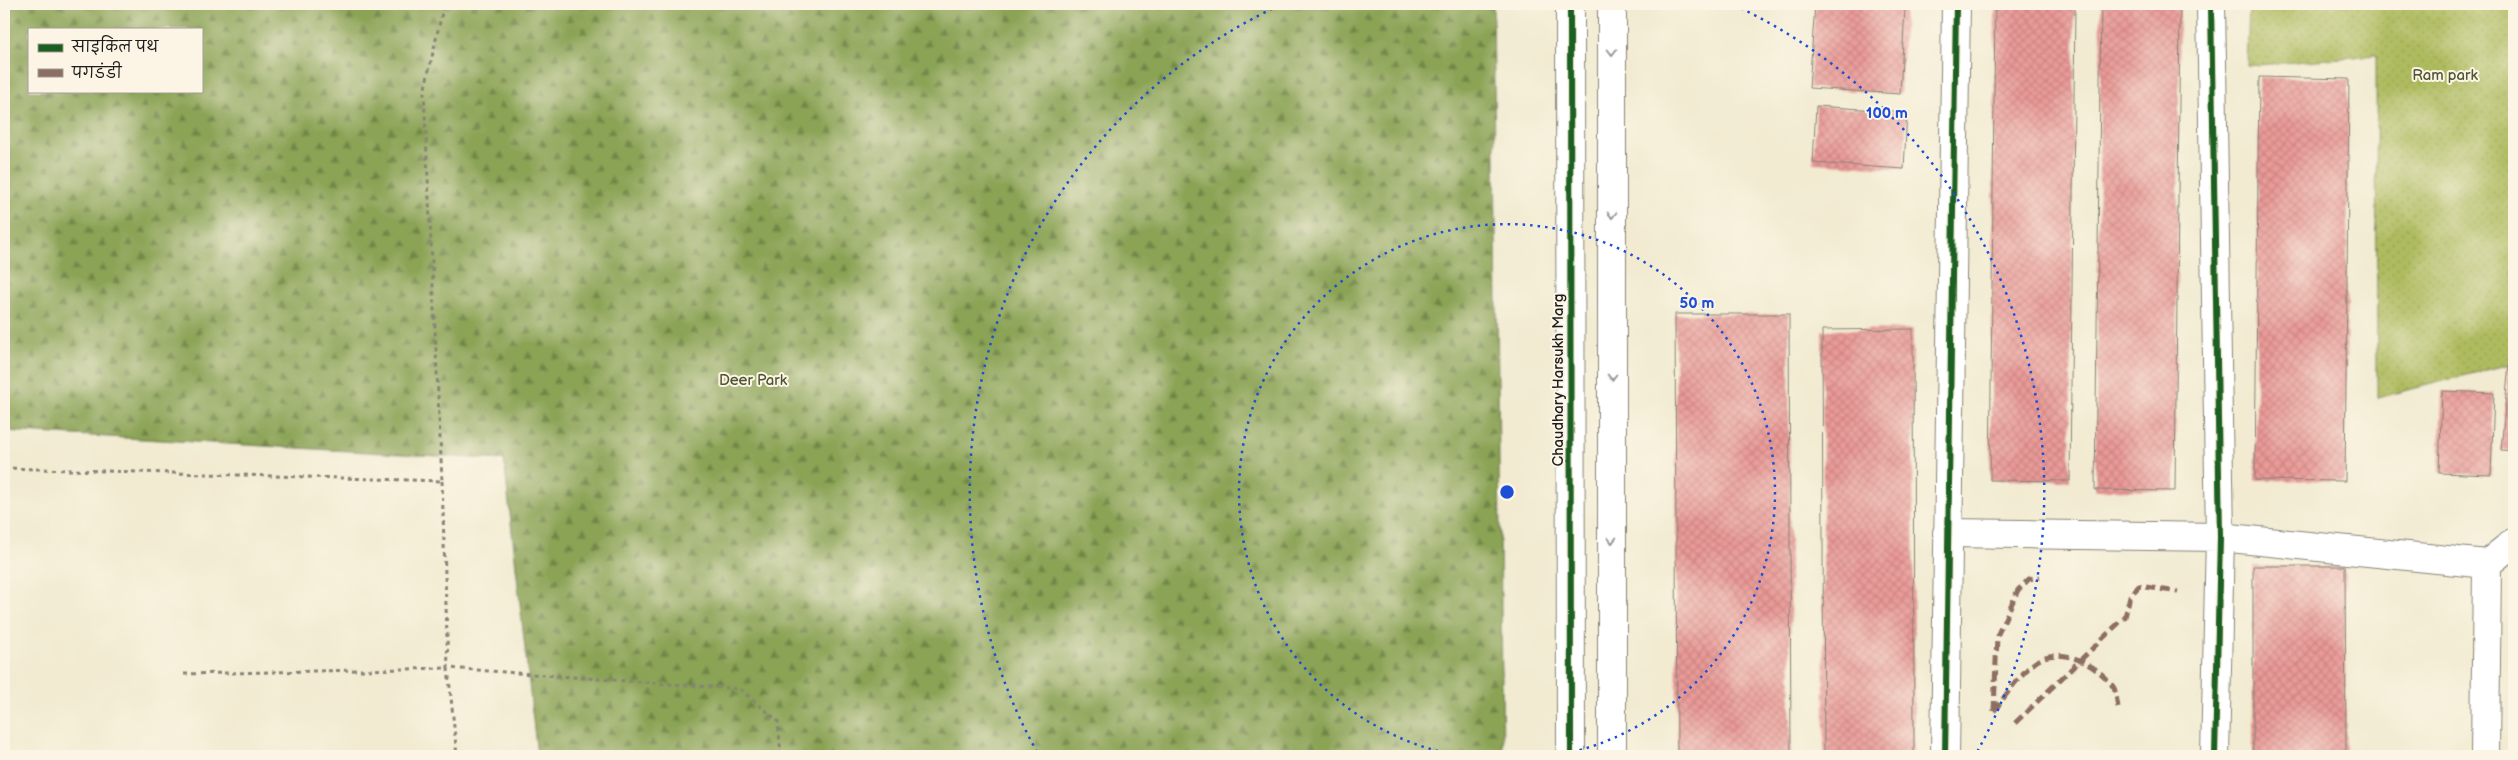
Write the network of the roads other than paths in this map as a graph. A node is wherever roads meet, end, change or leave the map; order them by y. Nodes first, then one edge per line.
1 (1570, 4) edge
2 (1612, 4) edge
3 (1956, 4) edge
4 (2211, 4) edge
5 (1947, 533) junction
6 (2220, 537) junction
7 (2514, 542) edge
8 (2487, 564) junction
9 (1572, 756) edge
10 (1612, 756) edge
11 (1945, 756) edge
12 (2215, 756) edge
13 (2485, 756) edge

1 - 9 street, Chaudhary Harsukh Marg
2 -> 10 street
3 - 5 street
4 - 6 street
5 - 6 street
5 - 11 street
6 - 8 street
6 - 12 street
7 - 8 street
8 - 13 street

